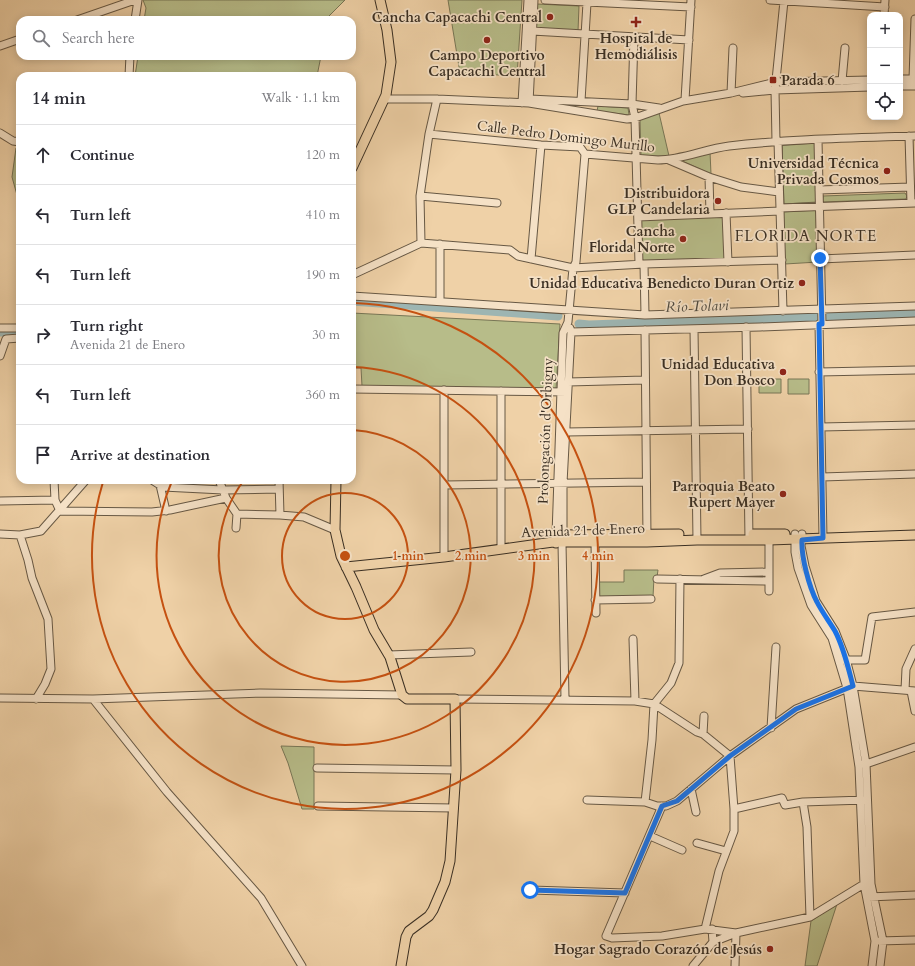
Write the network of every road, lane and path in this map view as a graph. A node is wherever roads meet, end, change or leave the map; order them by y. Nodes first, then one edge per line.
1 (136, 0) edge
2 (380, 0) edge
3 (528, 0) edge
4 (534, 0) edge
5 (545, 0) edge
6 (770, 0) edge
7 (784, 1) junction
8 (583, 2) edge
9 (612, 2) edge
10 (826, 2) edge
11 (691, 4) edge
12 (885, 4) edge
13 (89, 16) edge
14 (135, 16) edge
15 (915, 20) edge
16 (532, 31) junction
17 (584, 34) junction
18 (634, 36) junction
19 (16, 40) edge
20 (689, 40) junction
21 (0, 46) edge
22 (733, 48) dead end
23 (845, 48) dead end
24 (130, 60) edge
25 (130, 72) edge
26 (903, 79) edge
27 (867, 80) edge
28 (842, 81) junction
29 (914, 81) edge
30 (903, 85) edge
31 (775, 86) junction
32 (867, 87) edge
33 (731, 93) junction
34 (385, 99) junction
35 (437, 99) junction
36 (685, 100) junction
37 (525, 101) junction
38 (581, 101) junction
39 (592, 102) junction
40 (632, 104) junction
41 (662, 108) junction
42 (591, 114) junction
43 (635, 118) junction
44 (0, 133) edge
45 (429, 134) junction
46 (912, 136) edge
47 (818, 140) junction
48 (16, 141) edge
49 (777, 142) junction
50 (541, 145) junction
51 (912, 150) edge
52 (585, 154) junction
53 (637, 158) junction
54 (356, 160) edge
55 (669, 160) junction
56 (709, 177) junction
57 (910, 187) junction
58 (819, 190) junction
59 (779, 192) junction
60 (420, 196) junction
61 (497, 202) dead end
62 (913, 203) edge
63 (819, 207) junction
64 (780, 210) junction
65 (726, 213) junction
66 (710, 214) junction
67 (638, 217) junction
68 (421, 243) junction
69 (440, 244) junction
70 (915, 255) edge
71 (820, 258) junction
72 (531, 259) junction
73 (782, 260) junction
74 (728, 262) junction
75 (642, 264) junction
76 (573, 268) junction
77 (356, 273) edge
78 (356, 296) edge
79 (440, 301) junction
80 (915, 306) edge
81 (568, 310) junction
82 (822, 310) junction
83 (783, 311) junction
84 (645, 315) junction
85 (915, 321) edge
86 (568, 322) junction
87 (820, 324) junction
88 (746, 327) junction
89 (0, 328) edge
90 (16, 328) edge
91 (694, 329) junction
92 (645, 330) junction
93 (571, 332) junction
94 (16, 338) edge
95 (0, 356) edge
96 (915, 370) edge
97 (819, 372) junction
98 (645, 380) junction
99 (568, 382) junction
100 (356, 389) edge
101 (444, 390) junction
102 (501, 391) junction
103 (564, 392) junction
104 (915, 425) edge
105 (821, 427) junction
106 (748, 429) junction
107 (696, 430) junction
108 (646, 431) junction
109 (566, 432) junction
110 (915, 474) edge
111 (822, 477) junction
112 (646, 482) junction
113 (560, 483) junction
114 (54, 484) edge
115 (83, 484) edge
116 (221, 484) edge
117 (279, 484) edge
118 (336, 484) edge
119 (501, 484) junction
120 (160, 485) joint
121 (445, 485) junction
122 (279, 489) junction
123 (224, 490) junction
124 (226, 498) junction
125 (55, 500) junction
126 (0, 501) edge
127 (60, 511) junction
128 (166, 511) junction
129 (237, 514) junction
130 (280, 515) junction
131 (236, 528) dead end
132 (335, 530) junction
133 (0, 534) edge
134 (20, 535) junction
135 (915, 535) edge
136 (697, 537) junction
137 (749, 537) junction
138 (769, 537) junction
139 (798, 537) junction
140 (647, 538) junction
141 (823, 538) junction
142 (559, 539) junction
143 (595, 542) junction
144 (501, 548) junction
145 (444, 556) junction
146 (346, 567) junction
147 (769, 572) junction
148 (657, 579) dead end
149 (680, 579) junction
150 (704, 579) junction
151 (769, 581) junction
152 (769, 591) dead end
153 (651, 599) dead end
154 (596, 600) junction
155 (915, 612) edge
156 (596, 613) dead end
157 (633, 639) dead end
158 (776, 647) dead end
159 (915, 649) edge
160 (470, 652) dead end
161 (389, 655) junction
162 (843, 660) junction
163 (850, 687) junction
164 (910, 691) edge
165 (402, 695) junction
166 (0, 698) edge
167 (36, 699) junction
168 (93, 699) junction
169 (455, 699) junction
170 (565, 699) junction
171 (635, 701) junction
172 (654, 704) junction
173 (915, 711) edge
174 (704, 716) dead end
175 (771, 728) junction
176 (703, 734) junction
177 (915, 747) edge
178 (730, 756) junction
179 (862, 764) junction
180 (316, 768) dead end
181 (456, 770) junction
182 (691, 789) junction
183 (587, 800) dead end
184 (864, 800) junction
185 (645, 802) junction
186 (803, 802) junction
187 (318, 806) dead end
188 (662, 806) junction
189 (454, 808) junction
190 (734, 809) junction
191 (696, 812) dead end
192 (650, 836) junction
193 (697, 843) dead end
194 (682, 850) dead end
195 (726, 851) junction
196 (867, 884) junction
197 (530, 890) dead end
198 (625, 893) junction
199 (915, 895) edge
200 (869, 897) junction
201 (810, 917) junction
202 (708, 929) junction
203 (736, 932) junction
204 (915, 940) edge
205 (879, 941) junction
206 (713, 942) junction
207 (302, 966) edge
208 (401, 966) edge
209 (693, 966) edge
210 (735, 966) edge
211 (872, 966) edge
212 (880, 966) edge

1 - 13 street
1 - 14 street
2 - 34 main road
3 - 37 street
4 - 16 street
5 - 8 street
6 - 7 street
7 - 10 street
7 - 31 street
8 - 9 street
8 - 17 street
9 - 11 street
10 - 12 street
11 - 20 street
15 - 29 street
16 - 17 street
16 - 37 street
17 - 18 street
17 - 38 street
18 - 20 street
18 - 40 street
19 - 21 street
20 - 36 street
22 - 33 street
23 - 28 street
24 - 25 street
26 - 29 street
27 - 28 street
28 - 31 street
29 - 30 street
31 - 32 street
31 - 33 street
31 - 49 street
33 - 36 street
34 - 35 street
34 - 54 main road
35 - 37 street
35 - 45 street
36 - 41 street
37 - 38 street
37 - 42 street
38 - 39 street
39 - 40 street
39 - 42 street
40 - 41 street
40 - 43 street
41 - 43 street
42 - 43 street
43 - 53 street
44 - 48 street
45 - 50 street, Calle Pedro Domingo Murillo
45 - 60 street
46 - 47 street, Calle Pedro Domingo Murillo
46 - 51 street
47 - 49 street, Calle Pedro Domingo Murillo
47 - 58 street
49 - 55 street, Calle Pedro Domingo Murillo
49 - 59 street
50 - 52 street, Calle Pedro Domingo Murillo
50 - 72 street
51 - 57 street
52 - 53 street, Calle Pedro Domingo Murillo
52 - 76 street, Prolongación d'Orbigny
53 - 55 street, Calle Pedro Domingo Murillo
53 - 67 street
55 - 56 street
56 - 59 street
56 - 66 street
57 - 58 street
57 - 62 street
58 - 63 street
59 - 64 street
60 - 61 street
60 - 68 street
62 - 63 street
63 - 64 street
63 - 71 street
64 - 65 street
64 - 73 street
65 - 66 street
65 - 74 street
66 - 67 street
67 - 75 street
68 - 69 street
68 - 77 street
69 - 72 street
69 - 79 street
70 - 71 street
71 - 82 street
72 - 76 street
73 - 74 street
73 - 83 street
74 - 75 street
75 - 76 street
75 - 84 street
76 - 81 street, Prolongación d'Orbigny
78 - 79 street
79 - 81 street
80 - 82 street
81 - 84 street
81 - 86 street, Prolongación d'Orbigny
82 - 83 street
82 - 87 street
83 - 84 street
85 - 87 street
86 - 93 street, Prolongación d'Orbigny
86 - 103 street, Prolongación d'Orbigny
87 - 88 street
87 - 97 street
88 - 91 street
88 - 106 street
89 - 90 street
91 - 92 street
91 - 107 street
92 - 93 street
92 - 98 street
93 - 99 street, Prolongación d'Orbigny
94 - 95 street
96 - 97 street
97 - 105 street
98 - 99 street
98 - 108 street
99 - 103 street, Prolongación d'Orbigny
100 - 101 street
101 - 102 street
101 - 121 street
102 - 103 street
102 - 119 street
103 - 109 street, Prolongación d'Orbigny
103 - 113 street, Prolongación d'Orbigny
104 - 105 street
105 - 111 street
106 - 107 street
106 - 137 street
107 - 108 street
107 - 136 street
108 - 109 street
108 - 112 street
109 - 113 street, Prolongación d'Orbigny
110 - 111 street
111 - 141 street
112 - 113 street
112 - 140 street
113 - 119 street
113 - 142 street, Prolongación d'Orbigny
114 - 125 street
115 - 127 street
116 - 123 street
117 - 122 street
118 - 132 main road
119 - 121 street
119 - 144 street
120 - 123 street
120 - 128 street
121 - 145 street
122 - 123 street
122 - 130 street
123 - 124 street
124 - 128 street
124 - 129 street
125 - 126 street
125 - 127 street
127 - 128 street
127 - 134 street
129 - 130 street
129 - 131 street
130 - 132 street
132 - 146 main road
133 - 134 street
134 - 167 street
135 - 141 main road, Avenida 21 de Enero
136 - 137 main road, Avenida 21 de Enero
136 - 140 main road, Avenida 21 de Enero
137 - 138 main road, Avenida 21 de Enero
138 - 139 main road, Avenida 21 de Enero
138 - 147 street
139 - 141 main road, Avenida 21 de Enero
139 - 162 street
140 - 142 main road, Avenida 21 de Enero
140 - 143 main road, Avenida 21 de Enero
142 - 143 main road, Avenida 21 de Enero
142 - 144 main road, Avenida 21 de Enero
142 - 170 street, Prolongación d'Orbigny
143 - 154 street
144 - 145 main road, Avenida 21 de Enero
145 - 146 main road, Avenida 21 de Enero
146 - 161 main road
147 - 150 street
147 - 151 street
148 - 149 street
149 - 150 street
149 - 172 street
150 - 151 street
151 - 152 street
153 - 154 street
154 - 156 street
155 - 162 street
157 - 171 street
158 - 175 street
159 - 164 street
160 - 161 street
161 - 165 main road
162 - 163 street
163 - 164 street
163 - 175 street
163 - 179 street
164 - 173 street
165 - 168 street
165 - 169 main road
166 - 167 street
167 - 168 street
168 - 207 street
169 - 170 street
169 - 181 main road
170 - 171 street
171 - 172 street
172 - 176 street
172 - 185 street
174 - 176 street
175 - 178 street
176 - 178 street
177 - 179 street
178 - 182 street
178 - 190 street
179 - 184 street
180 - 181 street
181 - 189 main road
182 - 188 street
182 - 191 street
183 - 185 street
184 - 186 street
184 - 196 street
185 - 188 street
186 - 190 street
186 - 201 street
187 - 189 street
188 - 192 street
189 - 208 main road
190 - 195 street
192 - 194 street
192 - 198 street
193 - 195 street
195 - 202 street
196 - 200 street
196 - 201 street
197 - 198 street
198 - 202 street
199 - 200 street
200 - 205 street
201 - 203 street
202 - 203 street
202 - 206 street
203 - 206 street
203 - 210 street
204 - 205 street
205 - 211 street
205 - 212 street
206 - 209 street

